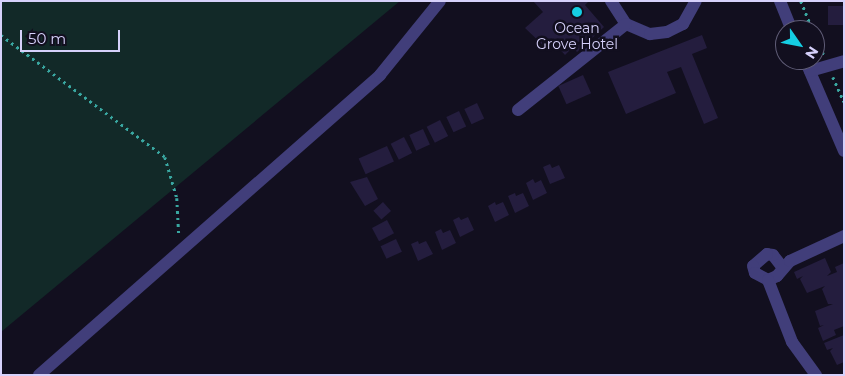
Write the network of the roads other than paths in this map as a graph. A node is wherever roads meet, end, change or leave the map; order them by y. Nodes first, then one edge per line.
1 (440, 1) edge
2 (611, 1) edge
3 (696, 1) edge
4 (780, 1) edge
5 (788, 20) edge
6 (626, 24) junction
7 (844, 61) edge
8 (825, 64) edge
9 (810, 70) edge
10 (518, 110) dead end
11 (844, 152) edge
12 (844, 236) edge
13 (783, 268) junction
14 (768, 280) junction
15 (804, 358) junction
16 (39, 375) edge
17 (805, 375) edge
18 (816, 375) edge

1 - 16 street
2 - 6 street
3 - 6 street
4 - 5 street
6 - 10 street
7 - 8 street
9 - 11 street
12 - 13 street
13 - 14 street
13 - 14 street
14 - 15 street
15 - 17 street
15 - 18 street

